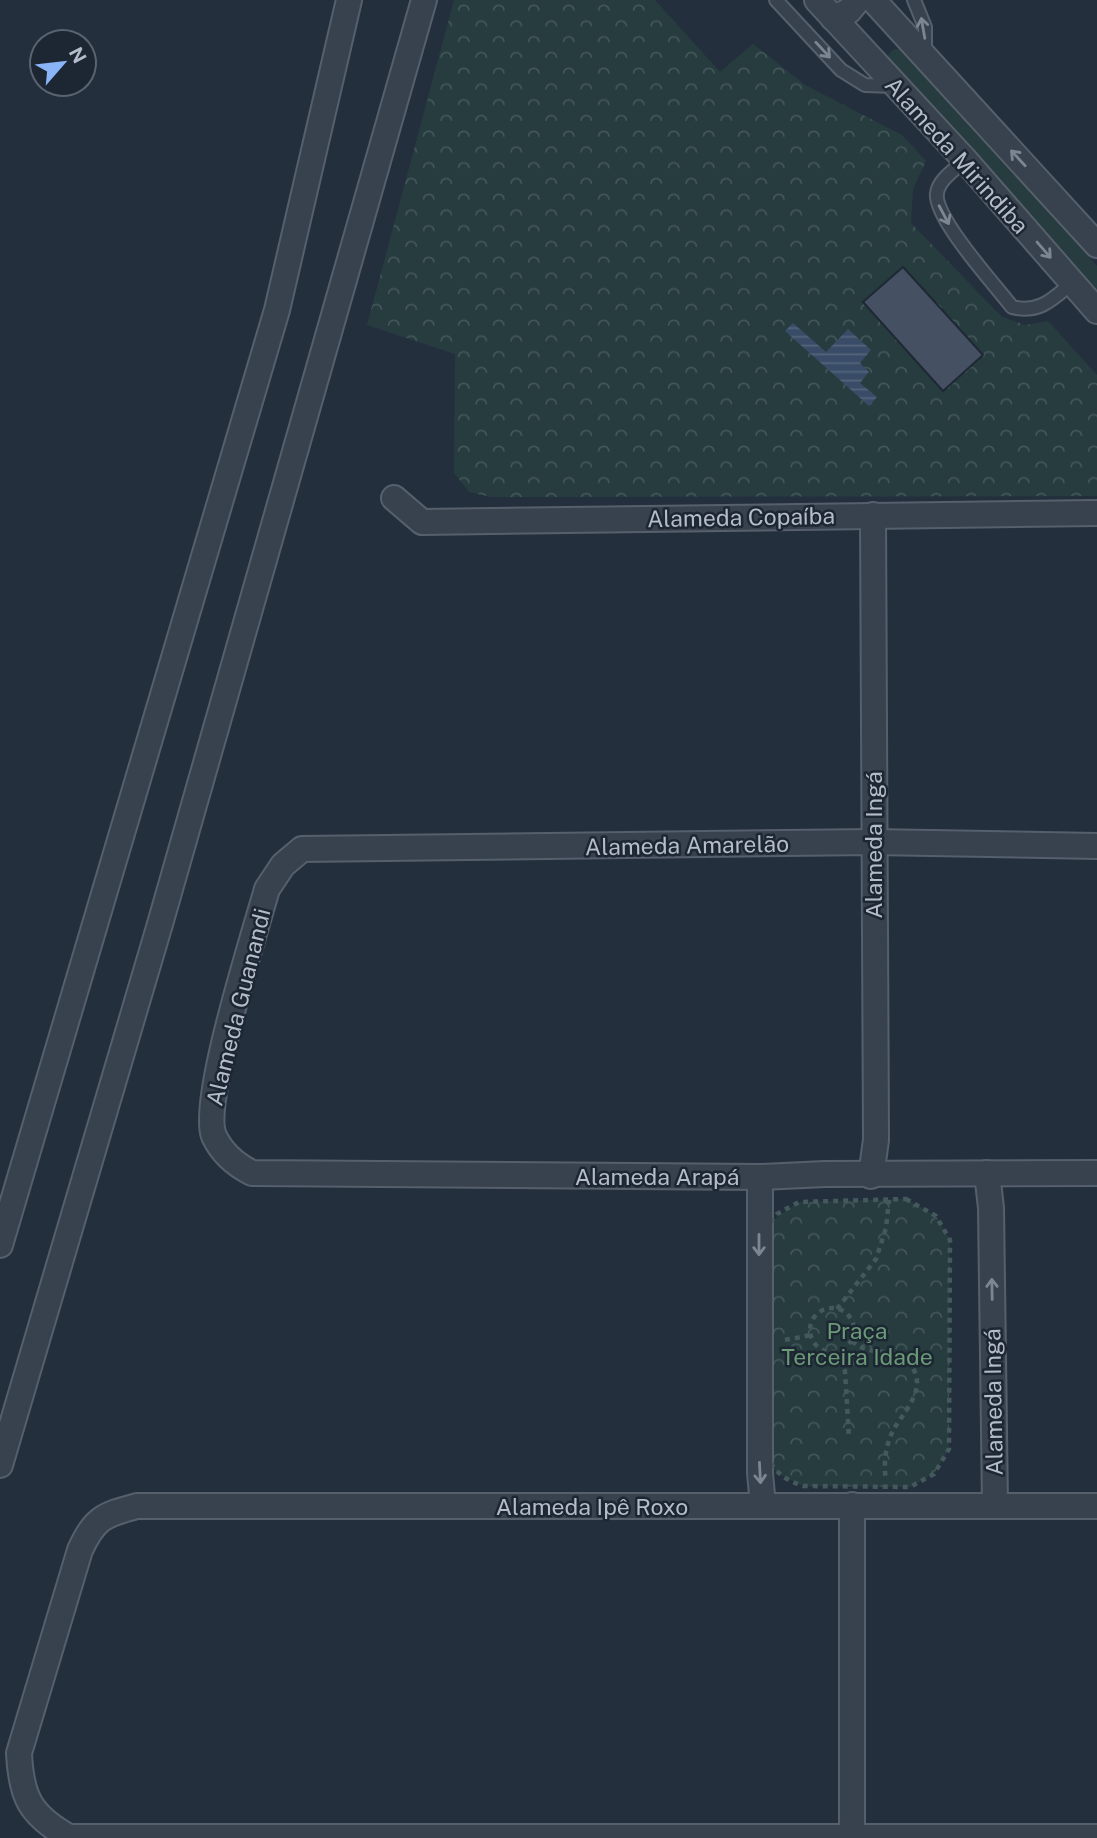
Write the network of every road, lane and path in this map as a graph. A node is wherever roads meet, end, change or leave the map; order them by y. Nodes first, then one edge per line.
1 (349, 0) edge
2 (424, 0) edge
3 (776, 0) edge
4 (858, 0) edge
5 (873, 0) edge
6 (914, 0) edge
7 (825, 9) edge
8 (900, 30) junction
9 (925, 58) junction
10 (872, 61) junction
11 (894, 86) junction
12 (965, 160) junction
13 (1097, 245) edge
14 (1072, 283) junction
15 (1097, 310) edge
16 (394, 498) dead end
17 (1097, 513) edge
18 (873, 515) junction
19 (872, 842) junction
20 (1097, 846) edge
21 (283, 865) joint
22 (224, 1152) joint
23 (987, 1173) junction
24 (1097, 1173) edge
25 (872, 1176) junction
26 (760, 1177) junction
27 (889, 1200) junction
28 (0, 1245) edge
29 (837, 1309) junction
30 (852, 1341) junction
31 (834, 1352) junction
32 (849, 1438) dead end
33 (0, 1465) edge
34 (888, 1487) junction
35 (852, 1505) junction
36 (995, 1505) junction
37 (763, 1506) junction
38 (1097, 1506) edge
39 (852, 1836) edge
40 (1097, 1837) edge

1 - 28 street
2 - 33 street
3 -> 11 lane
4 - 7 street
5 - 8 street, Alameda Mirindiba
9 -> 6 lane
7 - 10 street, Alameda Mirindiba
8 - 9 street, Alameda Mirindiba
8 - 10 street
13 -> 9 street, Alameda Mirindiba
10 - 11 street, Alameda Mirindiba
11 - 12 street, Alameda Mirindiba
12 -> 14 street, Alameda Mirindiba
12 -> 14 lane
14 - 15 street, Alameda Mirindiba
16 - 18 street, Alameda Copaíba
17 - 18 street, Alameda Copaíba
18 - 19 street, Alameda Ingá
19 - 20 street, Alameda Amarelão
19 - 21 street, Alameda Amarelão
19 - 25 street, Alameda Ingá
21 - 22 street, Alameda Guanandi
22 - 26 street, Alameda Arapá
23 - 24 street, Alameda Arapá
23 - 25 street, Alameda Arapá
36 -> 23 street, Alameda Ingá
25 - 26 street, Alameda Arapá
26 -> 37 street
27 - 29 path
27 - 34 path
27 - 34 path
29 - 30 path
29 - 31 path
30 - 31 path
30 - 34 path
31 - 32 path
35 - 36 street, Alameda Ipê Roxo
35 - 37 street, Alameda Ipê Roxo
35 - 39 street
36 - 38 street, Alameda Ipê Roxo
37 - 39 street, Alameda Ipê Roxo
39 - 40 street

